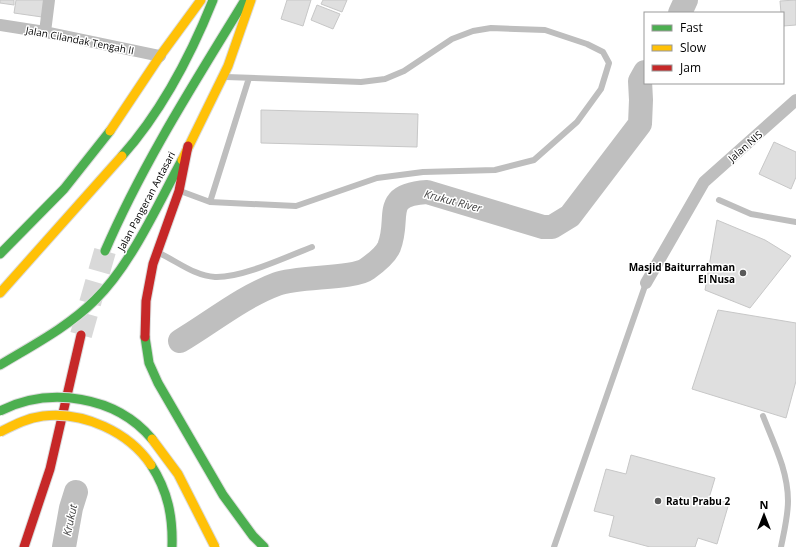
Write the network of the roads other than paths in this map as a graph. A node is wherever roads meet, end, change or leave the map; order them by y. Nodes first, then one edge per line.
1 (49, 0) edge
2 (201, 0) edge
3 (213, 0) edge
4 (245, 0) edge
5 (250, 0) edge
6 (0, 25) edge
7 (45, 32) junction
8 (160, 56) junction
9 (223, 77) junction
10 (248, 78) junction
11 (796, 100) edge
12 (188, 146) junction
13 (179, 191) junction
14 (719, 200) dead end
15 (210, 202) junction
16 (796, 222) edge
17 (312, 247) dead end
18 (105, 251) tunnel mouth
19 (158, 252) junction
20 (0, 254) edge
21 (646, 283) joint
22 (0, 292) edge
23 (82, 335) tunnel mouth
24 (0, 366) edge
25 (0, 411) edge
26 (763, 416) dead end
27 (0, 432) edge
28 (24, 547) edge
29 (172, 547) edge
30 (215, 547) edge
31 (264, 547) edge
32 (554, 547) edge
33 (781, 547) edge

1 - 7 street
2 - 8 main road
3 - 22 main road
4 - 18 main road
5 - 9 main road, Jalan Pangeran Antasari
6 - 7 street, Jalan Cilandak Tengah II
7 - 8 street, Jalan Cilandak Tengah II
8 - 20 main road
9 - 10 lane
9 - 12 main road, Jalan Pangeran Antasari
10 - 15 lane
10 - 15 lane
11 - 21 street, Jalan NIS
12 - 13 main road
12 - 24 main road, Jalan Pangeran Antasari
13 - 15 lane
13 - 19 main road
14 - 16 lane
17 - 19 lane
19 - 31 main road
21 - 32 lane
23 - 28 main road
25 - 30 main road, bridge
26 - 33 lane
27 - 29 main road, bridge

